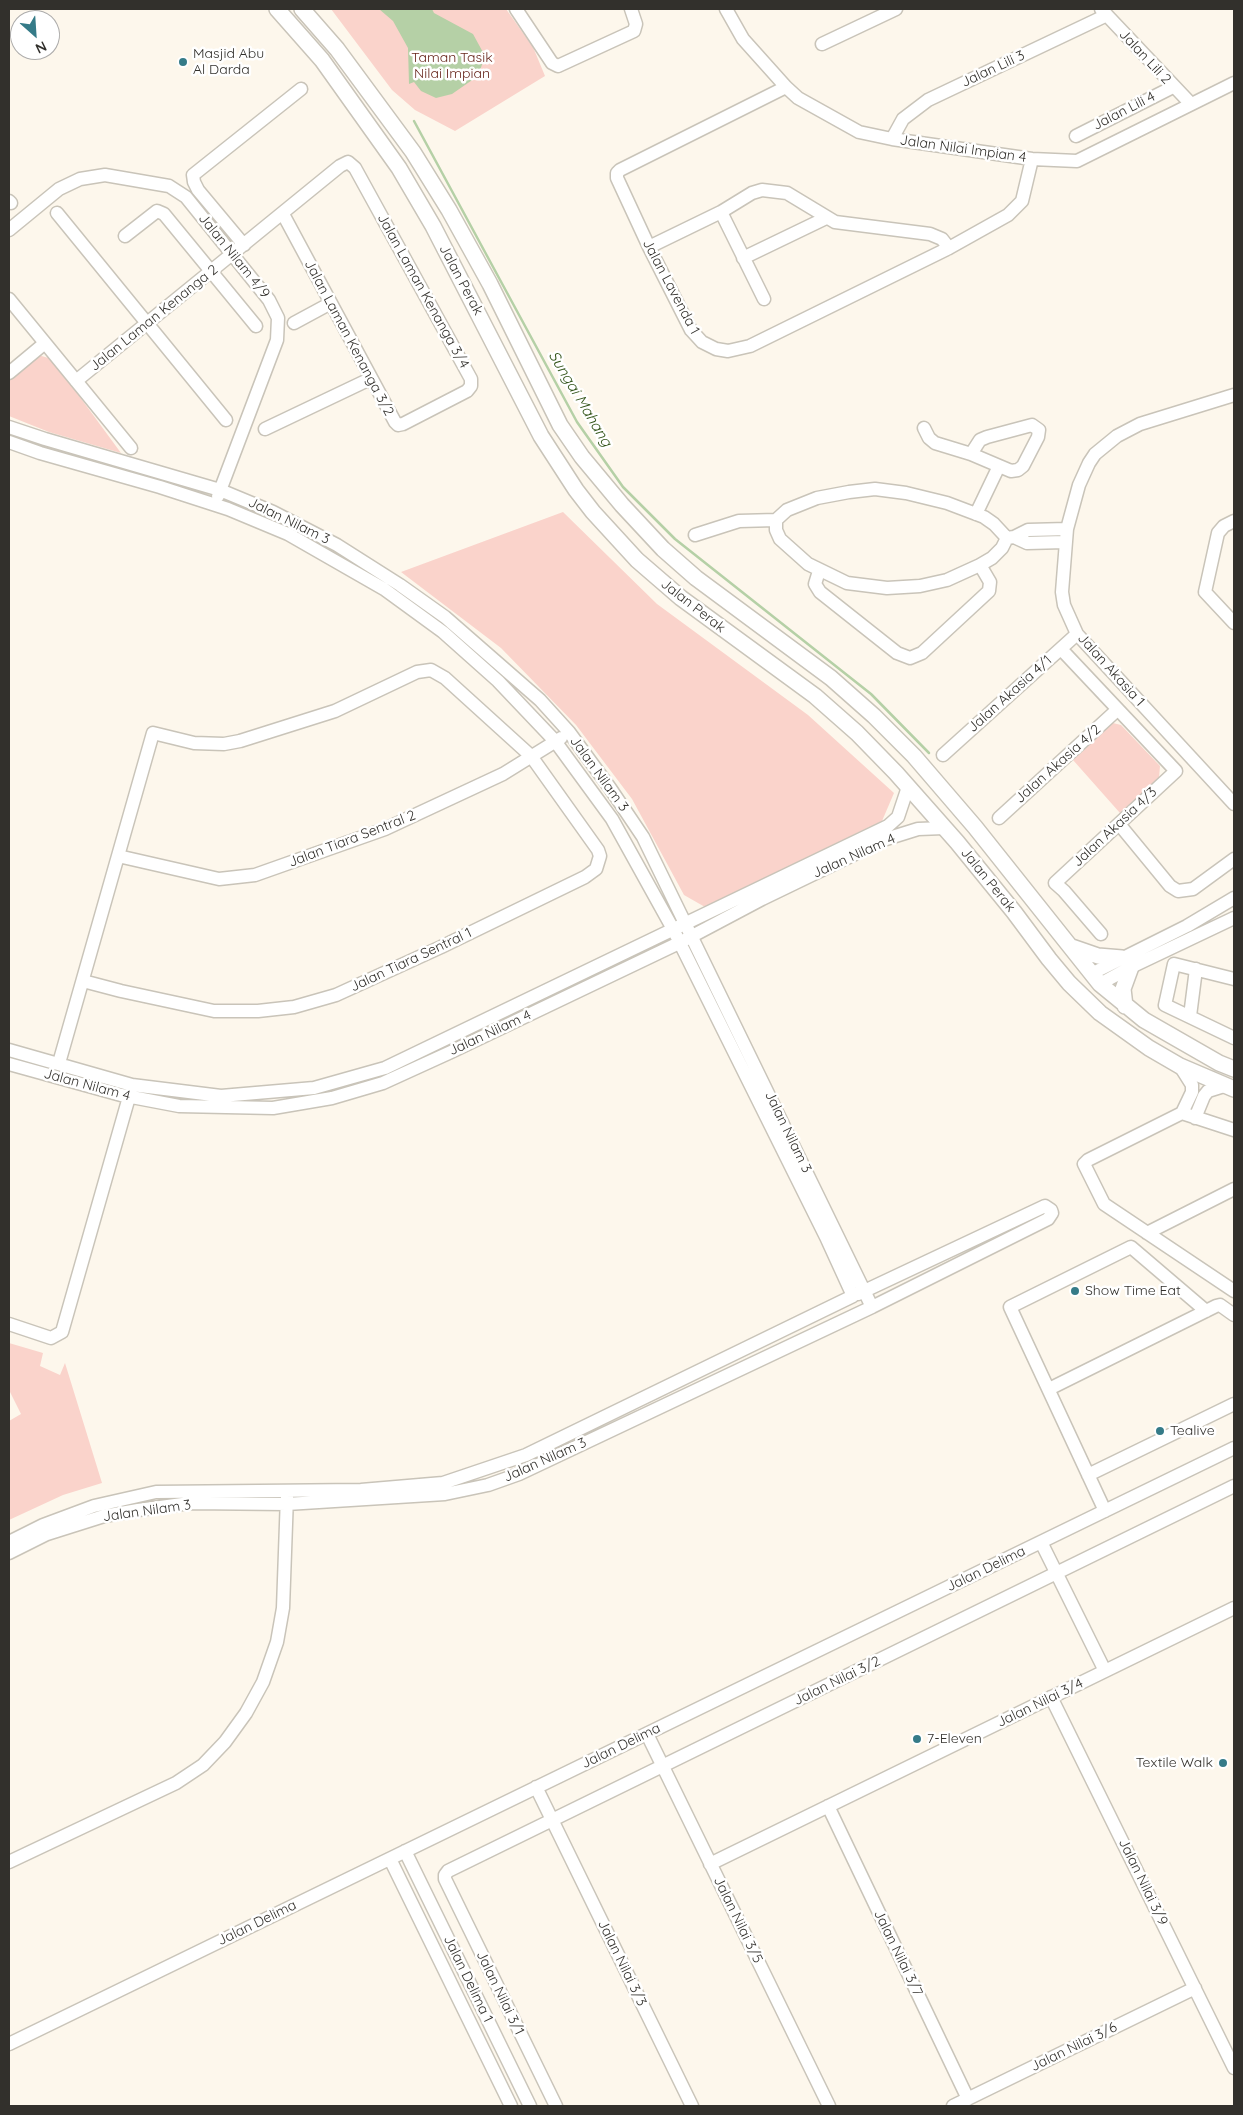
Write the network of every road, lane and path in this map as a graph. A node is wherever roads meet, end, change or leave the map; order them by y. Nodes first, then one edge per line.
1 (277, 9) edge
2 (302, 9) edge
3 (516, 9) edge
4 (631, 9) edge
5 (726, 9) edge
6 (896, 9) edge
7 (1104, 12) edge
8 (822, 44) dead end
9 (1234, 83) edge
10 (786, 87) junction
11 (1173, 87) junction
12 (301, 89) dead end
13 (1190, 104) junction
14 (1076, 136) dead end
15 (892, 139) junction
16 (1032, 159) junction
17 (348, 162) joint
18 (721, 212) junction
19 (57, 213) dead end
20 (283, 214) junction
21 (826, 218) junction
22 (9, 230) edge
23 (125, 236) dead end
24 (244, 245) junction
25 (649, 246) junction
26 (949, 248) junction
27 (232, 255) junction
28 (743, 258) junction
29 (211, 272) junction
30 (9, 299) edge
31 (764, 299) dead end
32 (331, 303) junction
33 (294, 323) dead end
34 (147, 324) junction
35 (256, 326) dead end
36 (45, 343) junction
37 (9, 373) edge
38 (370, 379) junction
39 (76, 381) junction
40 (1234, 395) edge
41 (435, 407) joint
42 (226, 420) dead end
43 (9, 427) edge
44 (924, 428) dead end
45 (265, 429) dead end
46 (9, 442) edge
47 (131, 448) dead end
48 (971, 454) junction
49 (999, 466) junction
50 (220, 490) junction
51 (214, 504) junction
52 (1073, 508) junction
53 (976, 514) junction
54 (776, 520) junction
55 (1234, 521) edge
56 (1067, 529) junction
57 (1047, 530) junction
58 (695, 535) dead end
59 (1011, 537) junction
60 (1065, 542) junction
61 (1040, 543) junction
62 (1063, 563) junction
63 (980, 565) junction
64 (819, 571) junction
65 (1234, 623) edge
66 (1077, 634) junction
67 (1061, 649) junction
68 (1117, 710) junction
69 (569, 732) junction
70 (555, 742) junction
71 (944, 755) dead end
72 (531, 756) junction
73 (908, 786) junction
74 (1232, 799) edge
75 (1000, 818) dead end
76 (1119, 824) junction
77 (944, 828) junction
78 (118, 856) junction
79 (1234, 859) edge
80 (1234, 898) edge
81 (1014, 912) junction
82 (1234, 918) edge
83 (685, 923) junction
84 (674, 929) junction
85 (1101, 934) dead end
86 (692, 936) junction
87 (679, 943) junction
88 (1072, 947) junction
89 (1126, 963) junction
90 (1196, 969) junction
91 (1234, 978) edge
92 (1094, 980) junction
93 (83, 981) junction
94 (1125, 1006) junction
95 (1190, 1016) junction
96 (1125, 1032) junction
97 (1234, 1038) edge
98 (9, 1050) edge
99 (59, 1063) junction
100 (9, 1064) edge
101 (1180, 1066) junction
102 (1234, 1068) edge
103 (1229, 1088) edge
104 (129, 1097) junction
105 (1182, 1113) junction
106 (1195, 1118) junction
107 (1234, 1130) edge
108 (1234, 1189) edge
109 (1147, 1233) junction
110 (1234, 1291) edge
111 (859, 1294) junction
112 (866, 1309) junction
113 (1206, 1310) junction
114 (1234, 1315) edge
115 (9, 1324) edge
116 (1049, 1390) junction
117 (1234, 1404) edge
118 (1234, 1448) edge
119 (1088, 1475) junction
120 (1234, 1486) edge
121 (287, 1498) junction
122 (1105, 1511) junction
123 (9, 1542) edge
124 (1041, 1542) junction
125 (9, 1553) edge
126 (1057, 1573) junction
127 (1234, 1608) edge
128 (1105, 1671) junction
129 (1051, 1697) junction
130 (647, 1734) junction
131 (663, 1766) junction
132 (536, 1787) junction
133 (828, 1806) junction
134 (552, 1820) junction
135 (405, 1851) junction
136 (390, 1859) junction
137 (9, 1862) edge
138 (710, 1864) junction
139 (445, 1879) junction
140 (424, 1889) junction
141 (408, 1897) junction
142 (1195, 1988) junction
143 (9, 2044) edge
144 (1234, 2068) edge
145 (968, 2099) junction
146 (511, 2106) edge
147 (530, 2106) edge
148 (556, 2106) edge
149 (692, 2106) edge
150 (829, 2106) edge
151 (953, 2106) edge

1 - 73 main road, Jalan Perak
2 - 88 main road, Jalan Perak
3 - 4 street
5 - 10 street, Jalan Nilai Impian 4
6 - 8 street
7 - 11 street, Jalan Lili 2
7 - 15 street, Jalan Lili 3
9 - 13 street, Jalan Nilai Impian 4
10 - 15 street, Jalan Nilai Impian 4
10 - 25 street, Jalan Lavenda 1
11 - 13 street, Jalan Lili 2
11 - 14 street, Jalan Lili 4
12 - 24 street
13 - 16 street, Jalan Nilai Impian 4
15 - 16 street, Jalan Nilai Impian 4
16 - 26 street, Jalan Lavenda 1
17 - 20 street, Jalan Laman Kenanga 2
17 - 41 street, Jalan Laman Kenanga 3/4
18 - 21 street
18 - 25 street
18 - 28 street
19 - 34 street
20 - 24 street, Jalan Laman Kenanga 2
20 - 32 street, Jalan Laman Kenanga 3/2
21 - 26 street
21 - 28 street
22 - 27 street, Jalan Nilam 4/9
23 - 29 street
24 - 27 street, Jalan Laman Kenanga 2
25 - 26 street, Jalan Lavenda 1
27 - 29 street, Jalan Laman Kenanga 2
27 - 50 street, Jalan Nilam 4/9
28 - 31 street
29 - 34 street, Jalan Laman Kenanga 2
29 - 35 street
30 - 36 street
32 - 33 street
32 - 38 street, Jalan Laman Kenanga 3/2
34 - 39 street, Jalan Laman Kenanga 2
34 - 42 street
36 - 37 street
36 - 39 street
38 - 41 street, Jalan Laman Kenanga 3/2
38 - 45 street
39 - 47 street
40 - 52 street, Jalan Akasia 1
43 - 50 street, Jalan Nilam 3
44 - 48 street
46 - 51 street, Jalan Nilam 3
48 - 49 street
48 - 49 street
49 - 53 street
50 - 51 street, Jalan Nilam 4/9
50 - 69 street, Jalan Nilam 3
51 - 70 street, Jalan Nilam 3
52 - 56 street, Jalan Akasia 1
52 - 57 street
53 - 54 street
53 - 59 street
54 - 58 street
54 - 64 street
55 - 65 street
56 - 57 street
56 - 60 street, Jalan Akasia 1
57 - 59 street
59 - 61 street
59 - 63 street
60 - 61 street
60 - 62 street, Jalan Akasia 1
61 - 62 street
62 - 66 street, Jalan Akasia 1
63 - 64 street
63 - 64 street
66 - 67 street, Jalan Akasia 4/1
66 - 74 street, Jalan Akasia 1
67 - 68 street
67 - 71 street, Jalan Akasia 4/1
68 - 75 street, Jalan Akasia 4/2
68 - 76 street, Jalan Akasia 4/3
69 - 70 street, Jalan Tiara Sentral 2
69 - 83 street, Jalan Nilam 3
70 - 72 street, Jalan Tiara Sentral 2
70 - 84 street, Jalan Nilam 3
72 - 78 street, Jalan Tiara Sentral 2
72 - 78 street, Jalan Tiara Sentral 1
72 - 93 street, Jalan Tiara Sentral 1
73 - 77 main road, Jalan Perak
73 - 83 street, Jalan Nilam 4
76 - 79 street
76 - 85 street, Jalan Akasia 4/3
77 - 81 main road, Jalan Perak
77 - 86 street, Jalan Nilam 4
78 - 93 street
80 - 89 street
81 - 92 main road
81 - 96 main road, Jalan Perak
82 - 89 street
83 - 84 street, Jalan Nilam 4
83 - 86 street, Jalan Nilam 3
84 - 87 street, Jalan Nilam 3
84 - 99 street, Jalan Nilam 4
86 - 87 street, Jalan Nilam 4
86 - 111 street, Jalan Nilam 3
87 - 104 street, Jalan Nilam 4
87 - 111 street, Jalan Nilam 3
88 - 89 main road
88 - 92 main road, Jalan Perak
89 - 92 street
89 - 94 main road
90 - 91 street
90 - 95 street
90 - 95 street
92 - 94 main road, Jalan Perak
92 - 96 main road
93 - 99 street
94 - 102 main road, Jalan Perak
95 - 97 street
96 - 101 main road, Jalan Perak
98 - 99 street, Jalan Nilam 4
100 - 104 street, Jalan Nilam 4
101 - 103 main road, Jalan Perak
101 - 105 street
103 - 106 street
104 - 115 street
105 - 106 street
105 - 109 street
106 - 107 street
108 - 109 street
109 - 110 street
111 - 112 street
111 - 112 street, Jalan Nilam 3
111 - 121 street, Jalan Nilam 3
112 - 121 street, Jalan Nilam 3
113 - 114 street
113 - 116 street
113 - 116 street
116 - 119 street
117 - 119 street
118 - 122 street, Jalan Delima
119 - 122 street
120 - 126 street, Jalan Nilai 3/2
121 - 123 street, Jalan Nilam 3
121 - 125 street, Jalan Nilam 3
121 - 137 street
122 - 124 street, Jalan Delima
124 - 126 street
124 - 130 street, Jalan Delima
126 - 128 street
126 - 131 street, Jalan Nilai 3/2
127 - 128 street, Jalan Nilai 3/4
128 - 129 street, Jalan Nilai 3/4
129 - 133 street, Jalan Nilai 3/4
129 - 142 street, Jalan Nilai 3/9
130 - 131 street, Jalan Nilai 3/5
130 - 132 street, Jalan Delima
131 - 134 street, Jalan Nilai 3/2
131 - 138 street, Jalan Nilai 3/5
132 - 134 street, Jalan Nilai 3/3
132 - 135 street, Jalan Delima
133 - 138 street, Jalan Nilai 3/4
133 - 145 street, Jalan Nilai 3/7
134 - 139 street, Jalan Nilai 3/2
134 - 149 street, Jalan Nilai 3/3
135 - 136 street, Jalan Delima
135 - 140 street, Jalan Delima 1
136 - 141 street, Jalan Delima 1
136 - 143 street, Jalan Delima
138 - 150 street, Jalan Nilai 3/5
139 - 140 street, Jalan Nilai 3/2
139 - 148 street, Jalan Nilai 3/1
140 - 141 street, Jalan Nilai 3/2
140 - 147 street, Jalan Delima 1
141 - 146 street, Jalan Delima 1
142 - 144 street, Jalan Nilai 3/9
142 - 145 street, Jalan Nilai 3/6
145 - 151 street, Jalan Nilai 3/6

